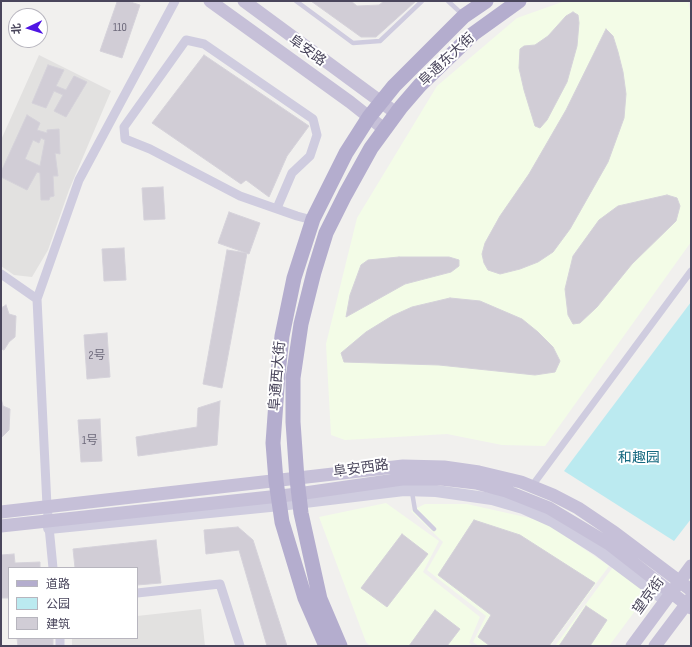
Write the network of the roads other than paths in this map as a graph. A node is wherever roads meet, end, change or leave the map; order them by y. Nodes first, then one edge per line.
1 (175, 1) edge
2 (210, 1) edge
3 (244, 1) edge
4 (296, 1) edge
5 (422, 1) edge
6 (448, 1) edge
7 (486, 1) edge
8 (519, 1) edge
9 (464, 16) junction
10 (350, 78) junction
11 (336, 92) junction
12 (381, 102) junction
13 (396, 113) junction
14 (369, 117) junction
15 (384, 129) junction
16 (277, 208) junction
17 (312, 220) junction
18 (691, 271) edge
19 (1, 274) edge
20 (37, 298) junction
21 (297, 479) junction
22 (532, 486) junction
23 (412, 490) junction
24 (278, 494) junction
25 (299, 498) junction
26 (47, 506) junction
27 (1, 512) edge
28 (49, 524) junction
29 (1, 526) edge
30 (434, 529) dead end
31 (691, 566) edge
32 (53, 567) edge
33 (680, 581) junction
34 (691, 590) edge
35 (138, 593) edge
36 (668, 596) junction
37 (690, 603) edge
38 (240, 646) edge
39 (326, 646) edge
40 (340, 646) edge
41 (632, 646) edge
42 (655, 646) edge

1 - 20 street
2 - 11 main road, 阜安路
3 - 10 main road, 阜安路
4 - 5 lane
6 - 9 lane
7 - 9 main road, 阜通东大街
8 - 13 main road, 阜通东大街
9 - 12 main road, 阜通东大街
10 - 11 main road
10 - 12 main road, 阜安路
11 - 14 main road, 阜安路
12 - 13 main road, 阜安路
12 - 14 main road, 阜通东大街
13 - 15 main road, 阜通东大街
14 - 15 main road, 阜安路
14 - 17 main road, 阜通西大街
15 - 21 main road, 阜通西大街
16 - 16 street
16 - 17 street
17 - 24 main road, 阜通西大街
18 - 22 street
19 - 20 street
20 - 26 street
21 - 22 main road, 阜安西路
21 - 24 main road, 阜安西路
21 - 25 main road, 阜通西大街
22 - 33 main road, 阜安西路
23 - 25 street
23 - 30 lane
23 - 36 street
24 - 25 main road, 阜安西路
24 - 26 main road, 阜安西路
24 - 28 main road, 阜安西路
24 - 39 main road, 阜通西大街
25 - 36 main road, 阜安西路
25 - 40 main road, 阜通西大街
26 - 27 main road, 阜安西路
26 - 28 street
28 - 29 main road, 阜安西路
28 - 32 street
31 - 33 main road, 望京街
33 - 34 main road, 阜安西路
33 - 36 main road, 望京街
35 - 38 street
36 - 37 main road, 阜安西路
36 - 41 main road, 望京街
37 - 42 main road

